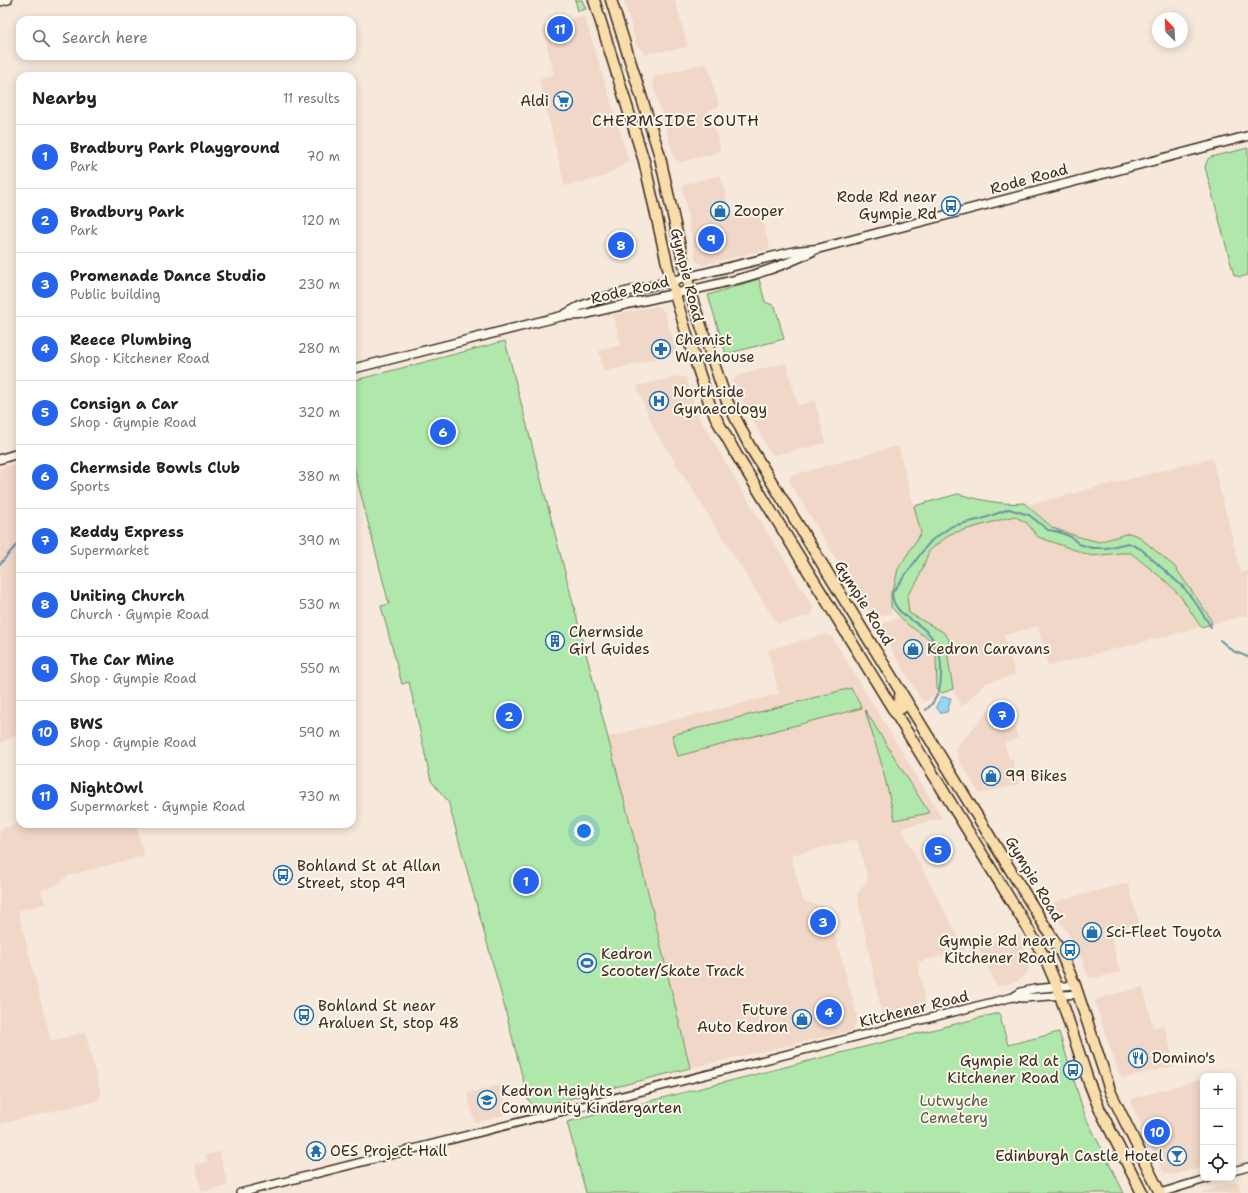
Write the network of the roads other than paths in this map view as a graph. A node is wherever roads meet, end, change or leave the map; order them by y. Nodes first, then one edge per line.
1 (8, 0) edge
2 (594, 0) edge
3 (611, 0) edge
4 (0, 2) edge
5 (1248, 136) edge
6 (817, 249) junction
7 (687, 278) junction
8 (671, 282) junction
9 (690, 290) junction
10 (674, 294) junction
11 (562, 316) junction
12 (356, 368) edge
13 (16, 454) edge
14 (2, 458) edge
15 (901, 691) junction
16 (895, 712) junction
17 (1076, 989) junction
18 (1059, 990) junction
19 (1248, 1167) edge
20 (1236, 1170) edge
21 (1200, 1181) edge
22 (240, 1193) edge
23 (1142, 1193) edge
24 (1160, 1193) edge

1 - 4 street
2 - 8 highway, Gympie Road
3 - 7 highway, Gympie Road
5 - 6 main road, Rode Road
6 - 7 main road, Rode Road
6 - 9 main road, Rode Road
7 - 8 main road, Rode Road
7 - 9 highway, Gympie Road
8 - 10 highway, Gympie Road
8 - 11 main road, Rode Road
9 - 10 main road, Rode Road
9 - 15 highway, Gympie Road
10 - 11 main road, Rode Road
10 - 16 highway, Gympie Road
11 - 12 main road, Rode Road
13 - 14 main road
15 - 16 highway
15 - 17 highway, Gympie Road
16 - 18 highway, Gympie Road
17 - 18 street, Kitchener Road
17 - 24 highway, Gympie Road
18 - 22 street, Kitchener Road
18 - 23 highway, Gympie Road
19 - 20 street
21 - 24 street

